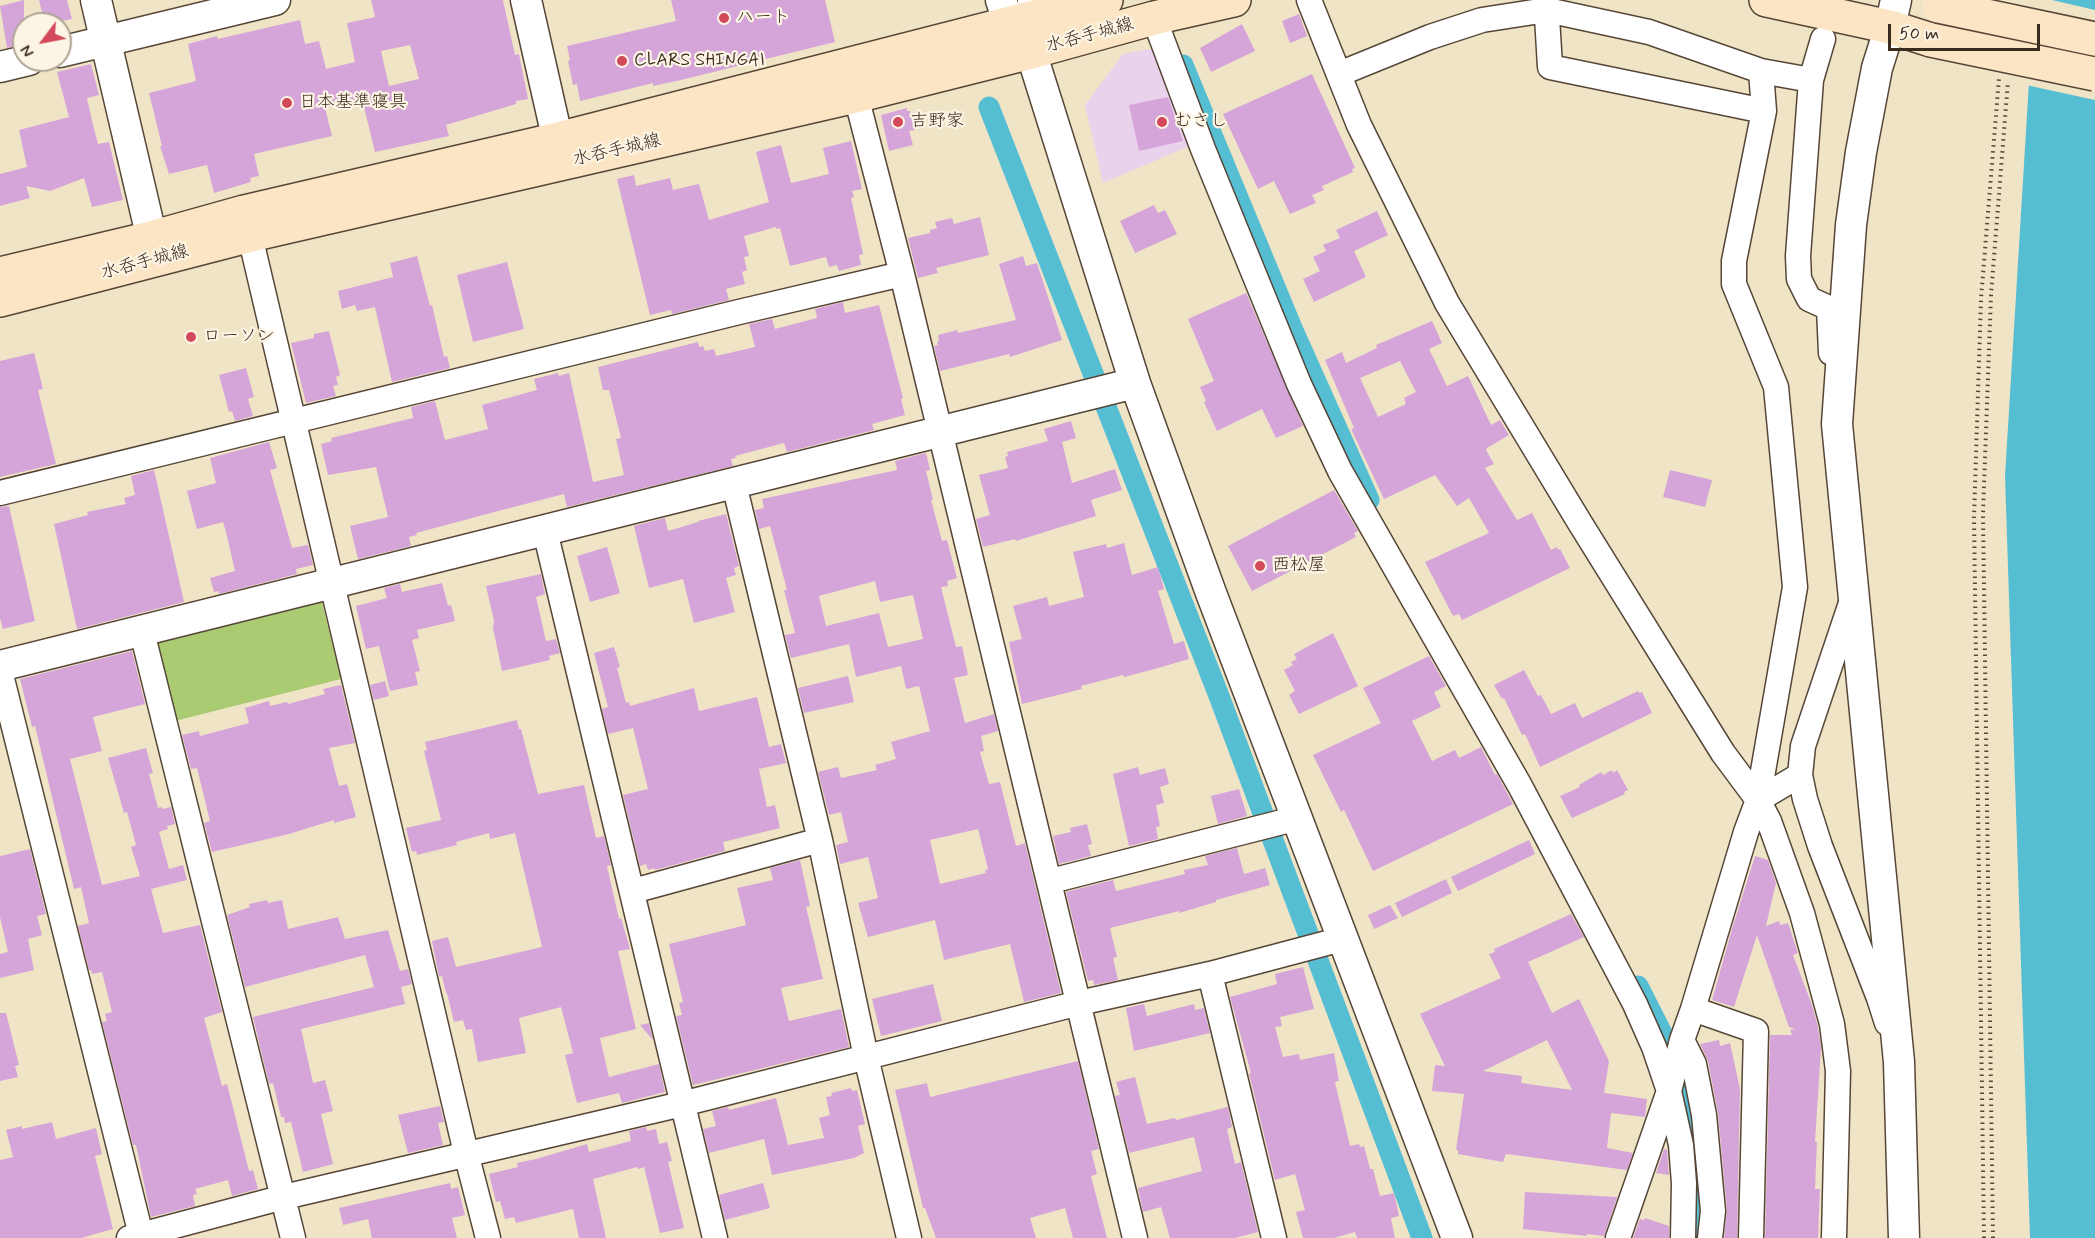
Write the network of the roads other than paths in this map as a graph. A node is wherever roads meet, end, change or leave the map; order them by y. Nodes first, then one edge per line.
1 (96, 0) edge
2 (275, 0) edge
3 (526, 0) edge
4 (1106, 0) edge
5 (1234, 0) edge
6 (1310, 0) edge
7 (1766, 0) edge
8 (1930, 3) edge
9 (1546, 5) edge
10 (1019, 10) edge
11 (1893, 14) edge
12 (1154, 18) junction
13 (1823, 39) dead end
14 (2095, 39) edge
15 (106, 41) junction
16 (72, 49) edge
17 (1031, 52) junction
18 (1761, 71) junction
19 (1339, 74) junction
20 (2095, 74) edge
21 (1811, 80) junction
22 (855, 96) junction
23 (1764, 111) junction
24 (561, 151) junction
25 (247, 223) junction
26 (154, 249) junction
27 (0, 274) edge
28 (902, 274) junction
29 (0, 300) edge
30 (1135, 383) junction
31 (294, 422) junction
32 (1837, 424) junction
33 (939, 433) junction
34 (734, 484) junction
35 (0, 493) edge
36 (545, 531) junction
37 (333, 582) junction
38 (1854, 594) junction
39 (142, 632) junction
40 (0, 666) edge
41 (0, 671) edge
42 (1800, 775) junction
43 (1758, 800) junction
44 (1298, 818) junction
45 (820, 840) junction
46 (1051, 881) junction
47 (633, 891) junction
48 (1342, 939) junction
49 (1210, 974) junction
50 (1079, 1003) junction
51 (1693, 1009) junction
52 (1681, 1046) junction
53 (866, 1057) junction
54 (1899, 1062) junction
55 (1670, 1086) junction
56 (682, 1104) junction
57 (466, 1153) junction
58 (284, 1197) junction
59 (135, 1236) edge
60 (293, 1238) edge
61 (488, 1238) edge
62 (716, 1238) edge
63 (909, 1238) edge
64 (1135, 1238) edge
65 (1274, 1238) edge
66 (1457, 1238) edge
67 (1618, 1238) edge
68 (1683, 1238) edge
69 (1710, 1238) edge
70 (1751, 1238) edge
71 (1834, 1238) edge
72 (1904, 1238) edge

1 - 15 street
2 - 15 street
3 - 24 street
4 - 10 main road, 水呑手城線
5 - 12 main road, 水呑手城線
6 - 19 street
7 - 11 main road
8 - 14 main road, bridge
9 - 18 street
9 - 19 street
9 - 23 street
10 - 17 street
10 - 24 main road, 水呑手城線
11 - 20 main road, bridge
11 - 32 street
12 - 17 main road, 水呑手城線
12 - 55 street
13 - 21 street
15 - 16 street
15 - 26 street
17 - 22 main road, 水呑手城線
17 - 30 street
18 - 21 street
18 - 23 street
19 - 43 street
21 - 32 street
22 - 24 main road, 水呑手城線
22 - 28 street
23 - 43 street
24 - 25 main road, 水呑手城線
25 - 26 main road, 水呑手城線
25 - 31 street
26 - 27 main road, 水呑手城線
26 - 29 main road, 水呑手城線
28 - 31 street
28 - 33 street
30 - 33 street
30 - 44 street
31 - 35 street
31 - 37 street
32 - 38 street
33 - 34 street
33 - 46 street
34 - 36 street
34 - 45 street
36 - 37 street
36 - 47 street
37 - 39 street
37 - 57 street
38 - 42 street
38 - 54 street
39 - 40 street
39 - 58 street
41 - 59 street
42 - 43 street
42 - 54 street
43 - 51 street
43 - 71 street
44 - 46 street
44 - 48 street
45 - 47 street
45 - 53 street
46 - 50 street
47 - 56 street
48 - 49 street
48 - 66 street
49 - 50 street
49 - 65 street
50 - 53 street
50 - 64 street
51 - 52 street
51 - 70 street
52 - 55 street
52 - 69 street
53 - 56 street
53 - 63 street
54 - 72 street
55 - 67 street
55 - 68 street
56 - 57 street
56 - 62 street
57 - 58 street
57 - 61 street
58 - 59 street
58 - 60 street

